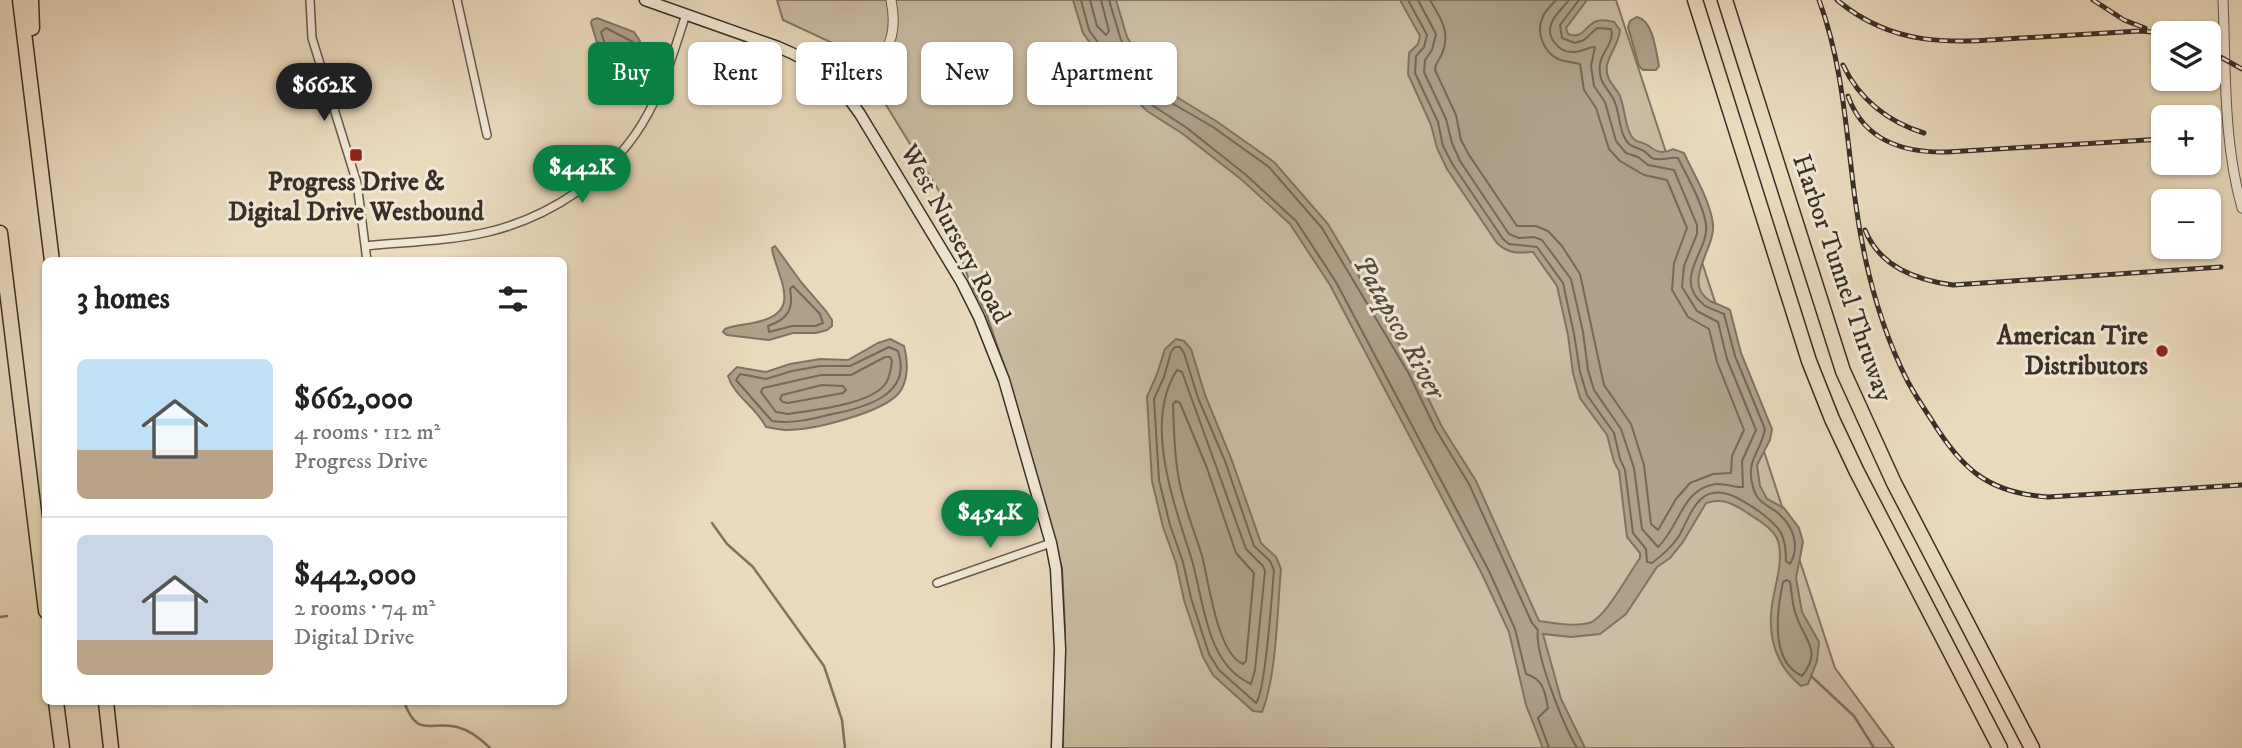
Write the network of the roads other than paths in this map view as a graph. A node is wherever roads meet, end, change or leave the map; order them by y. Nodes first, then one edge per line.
1 (20, 0) edge
2 (31, 0) edge
3 (310, 0) edge
4 (457, 0) edge
5 (646, 0) edge
6 (891, 0) edge
7 (1695, 0) edge
8 (1725, 0) edge
9 (2223, 0) edge
10 (687, 14) junction
11 (890, 42) edge
12 (796, 54) edge
13 (853, 105) edge
14 (487, 135) dead end
15 (2242, 208) edge
16 (48, 232) junction
17 (0, 233) edge
18 (366, 246) junction
19 (51, 257) edge
20 (367, 257) edge
21 (1051, 543) junction
22 (42, 578) edge
23 (937, 583) dead end
24 (56, 705) edge
25 (106, 705) edge
26 (62, 748) edge
27 (111, 748) edge
28 (1057, 748) edge
29 (2000, 748) edge
30 (2032, 748) edge

1 - 16 highway
2 - 16 highway
3 - 18 street
4 - 14 street
5 - 10 main road, West Nursery Road
6 - 11 street
7 - 29 highway, Harbor Tunnel Thruway
8 - 30 highway, Harbor Tunnel Thruway
9 - 15 street
10 - 12 main road, West Nursery Road
10 - 18 street
13 - 21 main road, West Nursery Road
16 - 19 highway
17 - 22 highway
18 - 20 street
21 - 23 street
21 - 28 main road, West Nursery Road
24 - 26 highway
25 - 27 highway

